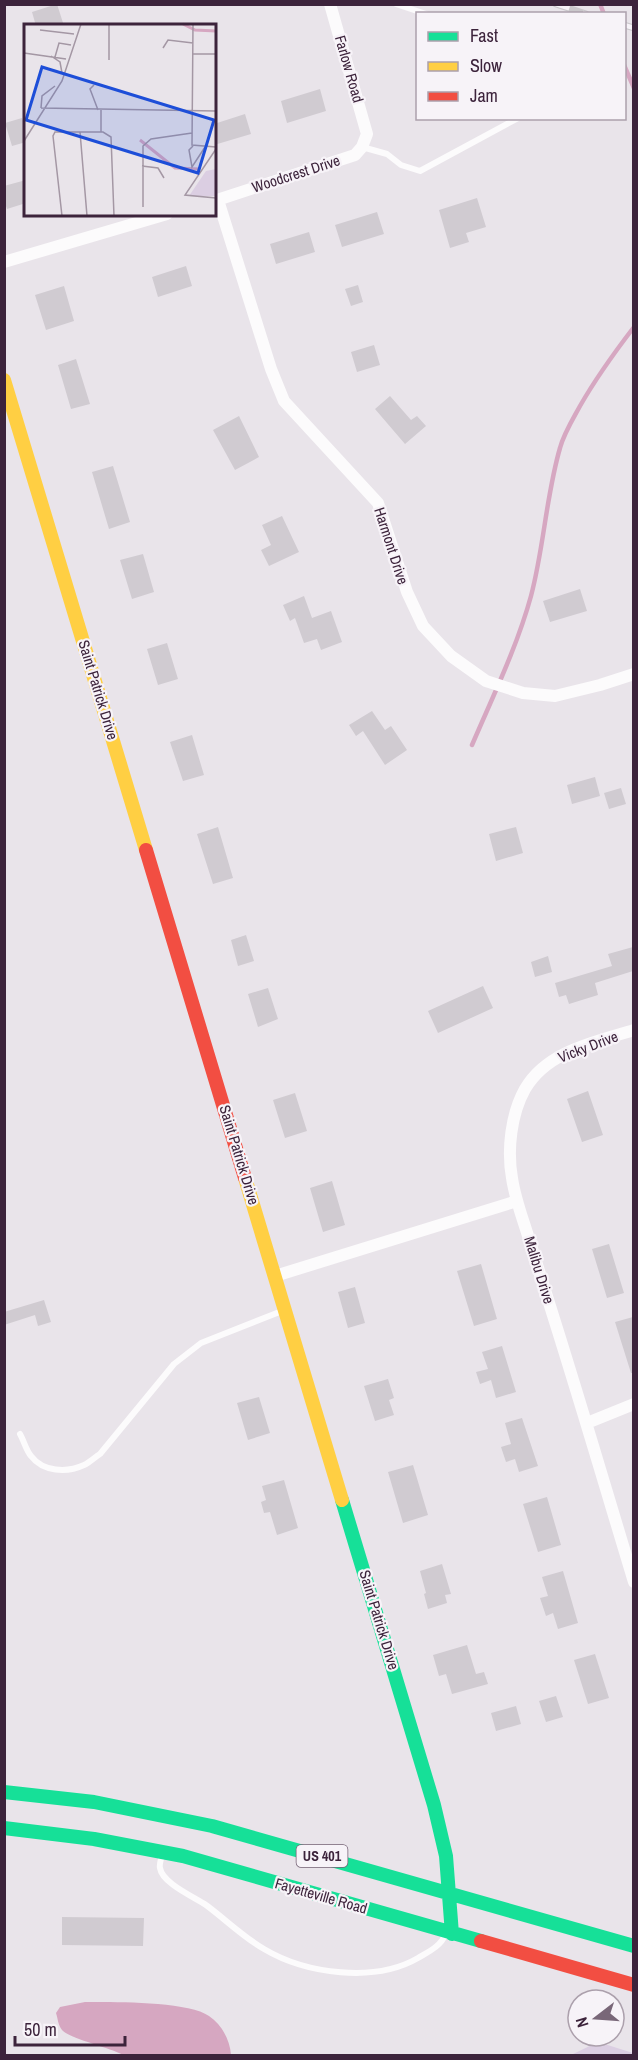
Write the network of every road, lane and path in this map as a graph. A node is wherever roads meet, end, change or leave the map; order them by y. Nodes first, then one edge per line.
1 (396, 4) edge
2 (330, 5) edge
3 (420, 12) edge
4 (514, 120) edge
5 (362, 147) junction
6 (216, 200) edge
7 (160, 216) edge
8 (4, 262) edge
9 (4, 380) edge
10 (633, 674) edge
11 (633, 1030) edge
12 (517, 1201) junction
13 (275, 1276) junction
14 (286, 1310) junction
15 (633, 1404) edge
16 (586, 1423) junction
17 (20, 1434) dead end
18 (633, 1582) edge
19 (4, 1792) edge
20 (4, 1828) edge
21 (162, 1851) junction
22 (449, 1894) junction
23 (449, 1933) junction
24 (633, 1946) edge
25 (633, 1985) edge

1 - 3 lane
2 - 5 street, Farlow Road
4 - 5 lane
5 - 6 street, Woodcrest Drive
6 - 10 street, Harmont Drive
7 - 8 street
9 - 13 main road, Saint Patrick Drive
11 - 12 street, Vicky Drive
12 - 13 street
12 - 16 street, Malibu Drive
13 - 14 main road, Saint Patrick Drive
14 - 17 lane
14 - 22 main road, Saint Patrick Drive
15 - 16 street
16 - 18 street, Malibu Drive
19 - 22 main road, US 401
20 - 21 main road, Fayetteville Road / US 401
21 - 23 main road, Fayetteville Road / US 401
21 - 23 lane
22 - 23 main road, Saint Patrick Drive
22 - 24 main road, US 401
23 - 25 main road, Fayetteville Road / US 401

